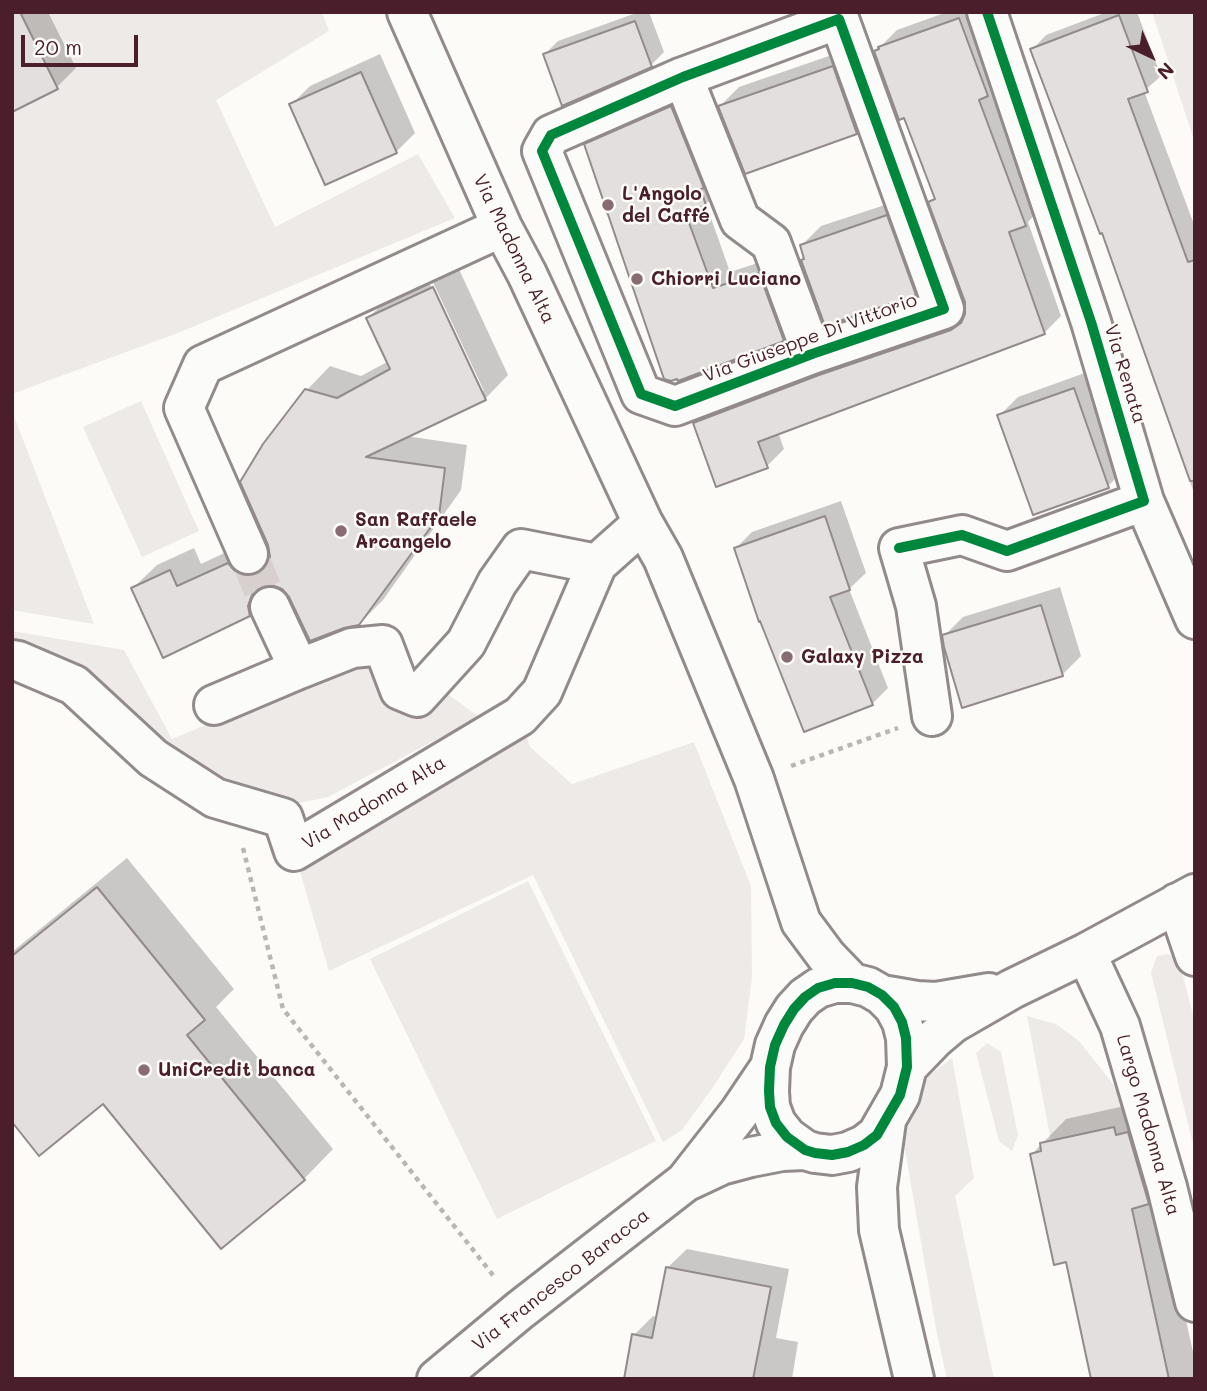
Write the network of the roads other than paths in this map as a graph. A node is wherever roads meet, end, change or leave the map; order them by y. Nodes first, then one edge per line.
1 (407, 12) edge
2 (987, 12) edge
3 (683, 77) junction
4 (502, 227) junction
5 (585, 257) junction
6 (527, 274) junction
7 (811, 354) junction
8 (1144, 502) junction
9 (643, 523) junction
10 (248, 554) tunnel mouth
11 (597, 564) junction
12 (270, 607) tunnel mouth
13 (1195, 619) edge
14 (12, 660) edge
15 (299, 669) junction
16 (214, 705) dead end
17 (932, 716) road end
18 (1186, 899) edge
19 (801, 922) junction
20 (1086, 953) junction
21 (1195, 956) edge
22 (867, 989) junction
23 (1012, 989) junction
24 (784, 1025) junction
25 (907, 1067) junction
26 (770, 1068) junction
27 (886, 1121) junction
28 (810, 1151) junction
29 (685, 1182) junction
30 (1181, 1198) edge
31 (879, 1230) junction
32 (1195, 1302) edge
33 (437, 1379) edge
34 (914, 1379) edge

1 - 4 street, Via Madonna Alta
2 - 8 street, Via Renata
3 - 5 street, Via Giuseppe Di Vittorio
3 - 7 street, Via Giuseppe Di Vittorio
3 - 7 street, Via Giuseppe Di Vittorio
4 - 6 street, Via Madonna Alta
4 - 10 street
5 - 6 street
5 - 7 street, Via Giuseppe Di Vittorio
6 - 9 street, Via Madonna Alta
8 - 13 street, Via Renata
8 - 17 street
9 - 11 street, Via Madonna Alta
9 - 19 street, Via Madonna Alta
11 - 14 street, Via Madonna Alta
11 - 15 street
12 - 15 street
15 - 16 street
18 - 20 street
18 - 21 street
19 - 22 street, Via Madonna Alta
19 - 24 street, Via Madonna Alta
20 - 23 street
20 - 30 street, Largo Madonna Alta
22 - 23 street
22 - 24 street, Via Madonna Alta
22 - 25 street, Via Madonna Alta
23 - 25 street
24 - 26 street, Via Madonna Alta
25 - 27 street, Via Madonna Alta
26 - 28 street, Via Madonna Alta
26 - 29 street, Via Francesco Baracca
27 - 28 street, Via Madonna Alta
27 - 31 street, Via Madonna Alta
28 - 29 street, Via Francesco Baracca
28 - 31 street, Via Madonna Alta
29 - 33 street, Via Francesco Baracca
30 - 32 street, Largo Madonna Alta
31 - 34 street, Via Madonna Alta

